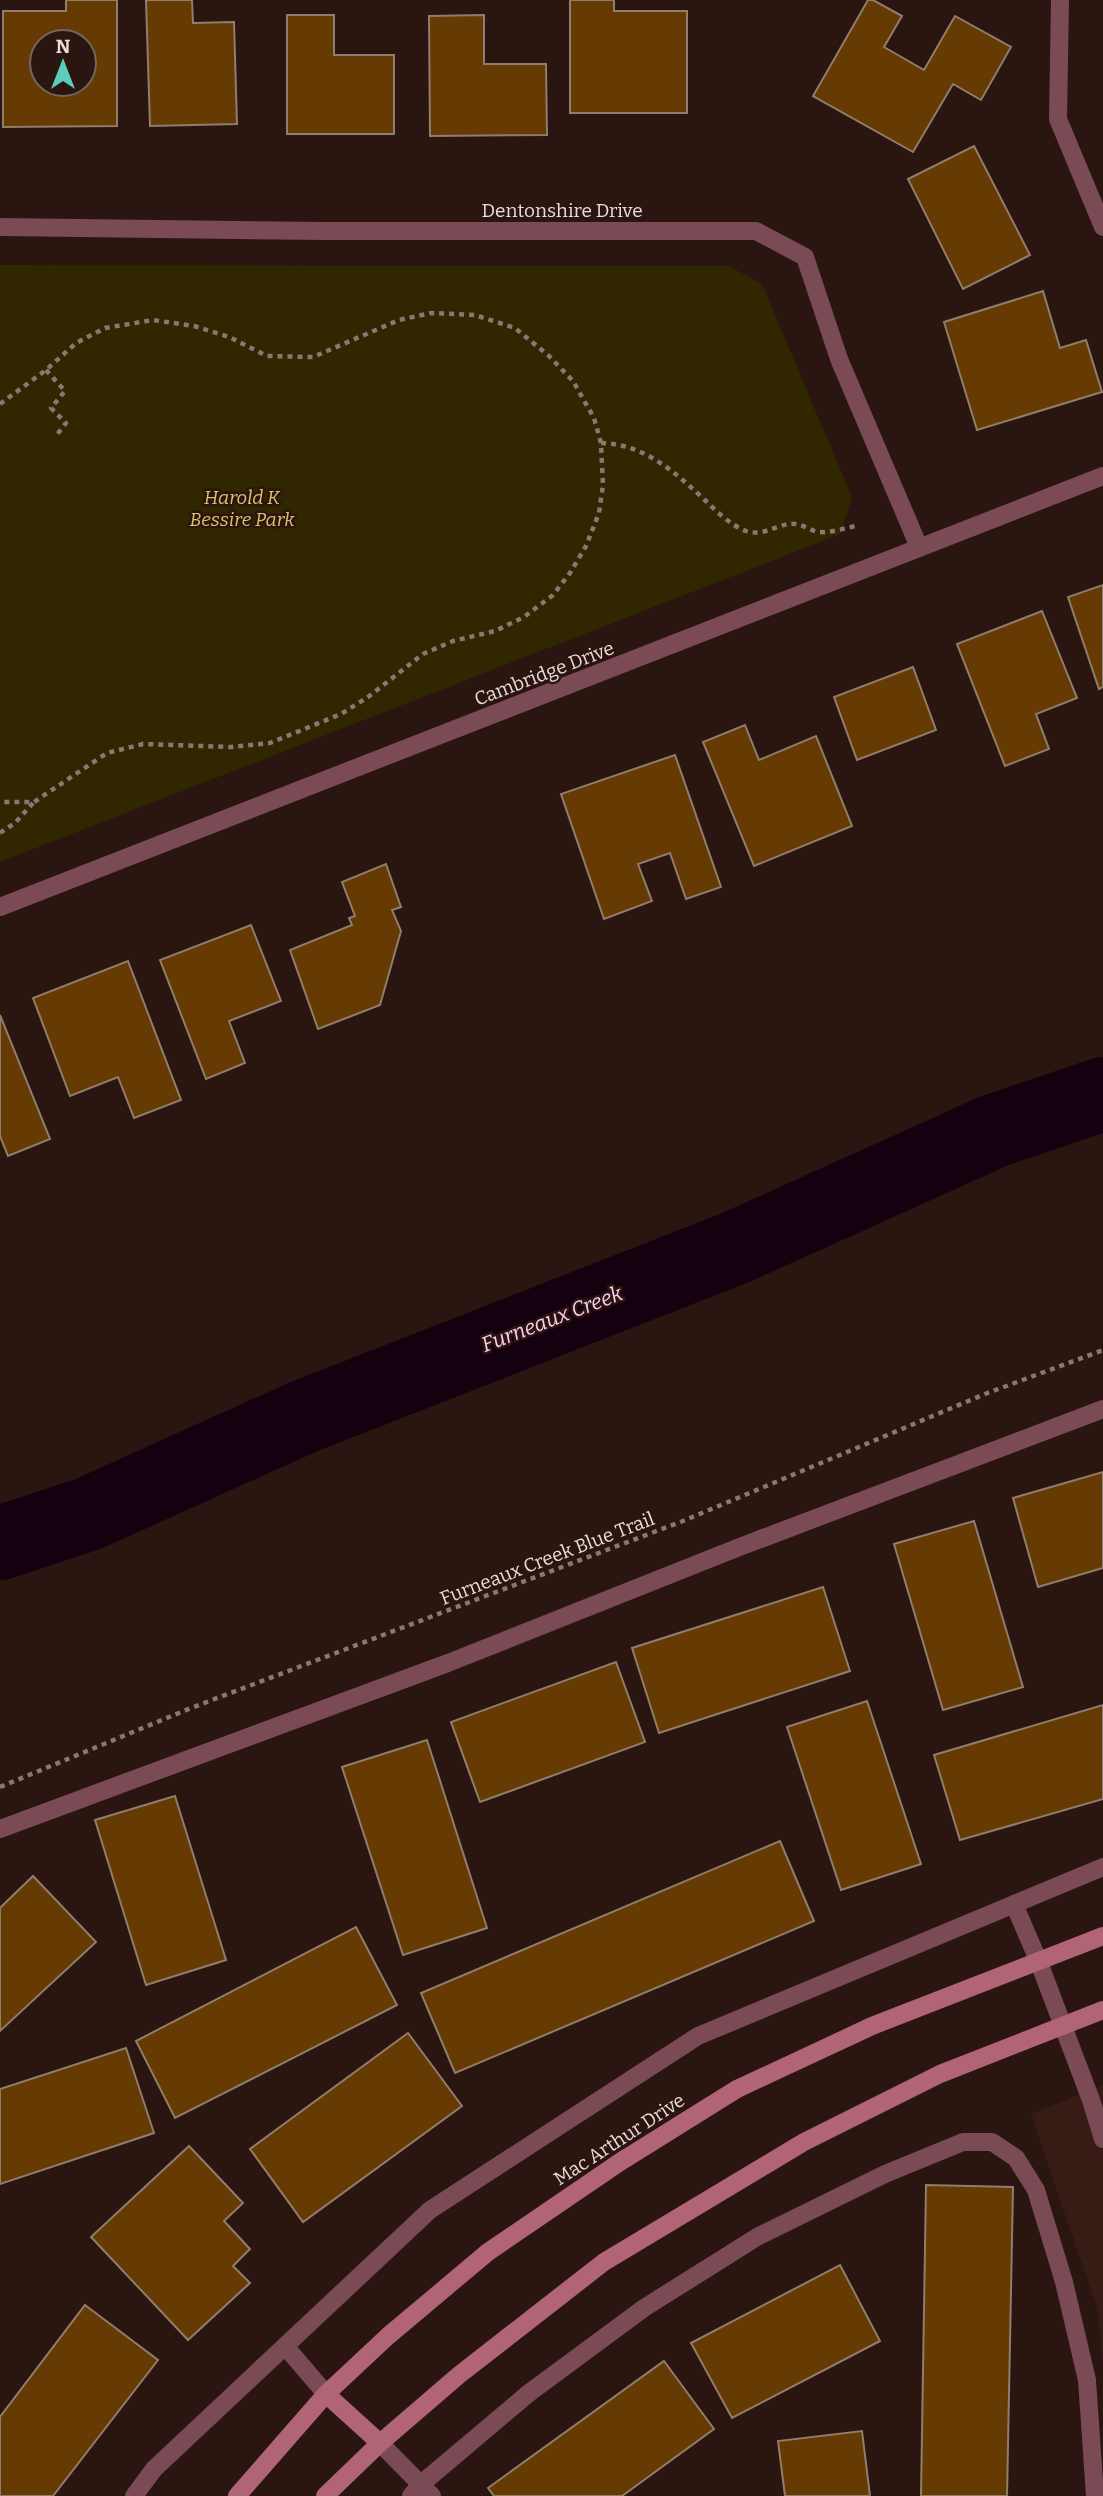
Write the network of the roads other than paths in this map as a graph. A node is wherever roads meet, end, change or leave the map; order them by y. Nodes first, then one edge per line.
1 (1060, 0) edge
2 (0, 228) edge
3 (1103, 228) edge
4 (1103, 476) edge
5 (919, 547) junction
6 (0, 908) edge
7 (1103, 1409) edge
8 (0, 1829) edge
9 (1103, 1867) edge
10 (1014, 1904) junction
11 (1103, 1936) edge
12 (1038, 1960) junction
13 (1103, 2010) edge
14 (1063, 2025) junction
15 (1103, 2139) edge
16 (285, 2346) junction
17 (326, 2394) junction
18 (380, 2443) junction
19 (421, 2492) edge
20 (134, 2496) edge
21 (237, 2496) edge
22 (325, 2496) edge
23 (1095, 2496) edge

1 - 3 street
2 - 5 street, Dentonshire Drive
4 - 5 street, Cambridge Drive
5 - 6 street, Cambridge Drive
7 - 8 street
9 - 10 street
10 - 12 street
10 - 16 street
11 - 12 street, Mac Arthur Drive
12 - 14 street
12 - 17 street, Mac Arthur Drive
13 - 14 street
14 - 15 street
14 - 18 street
16 - 17 street
16 - 20 street
17 - 18 street
17 - 21 street, Mac Arthur Drive
18 - 19 street
18 - 22 street
19 - 23 street

